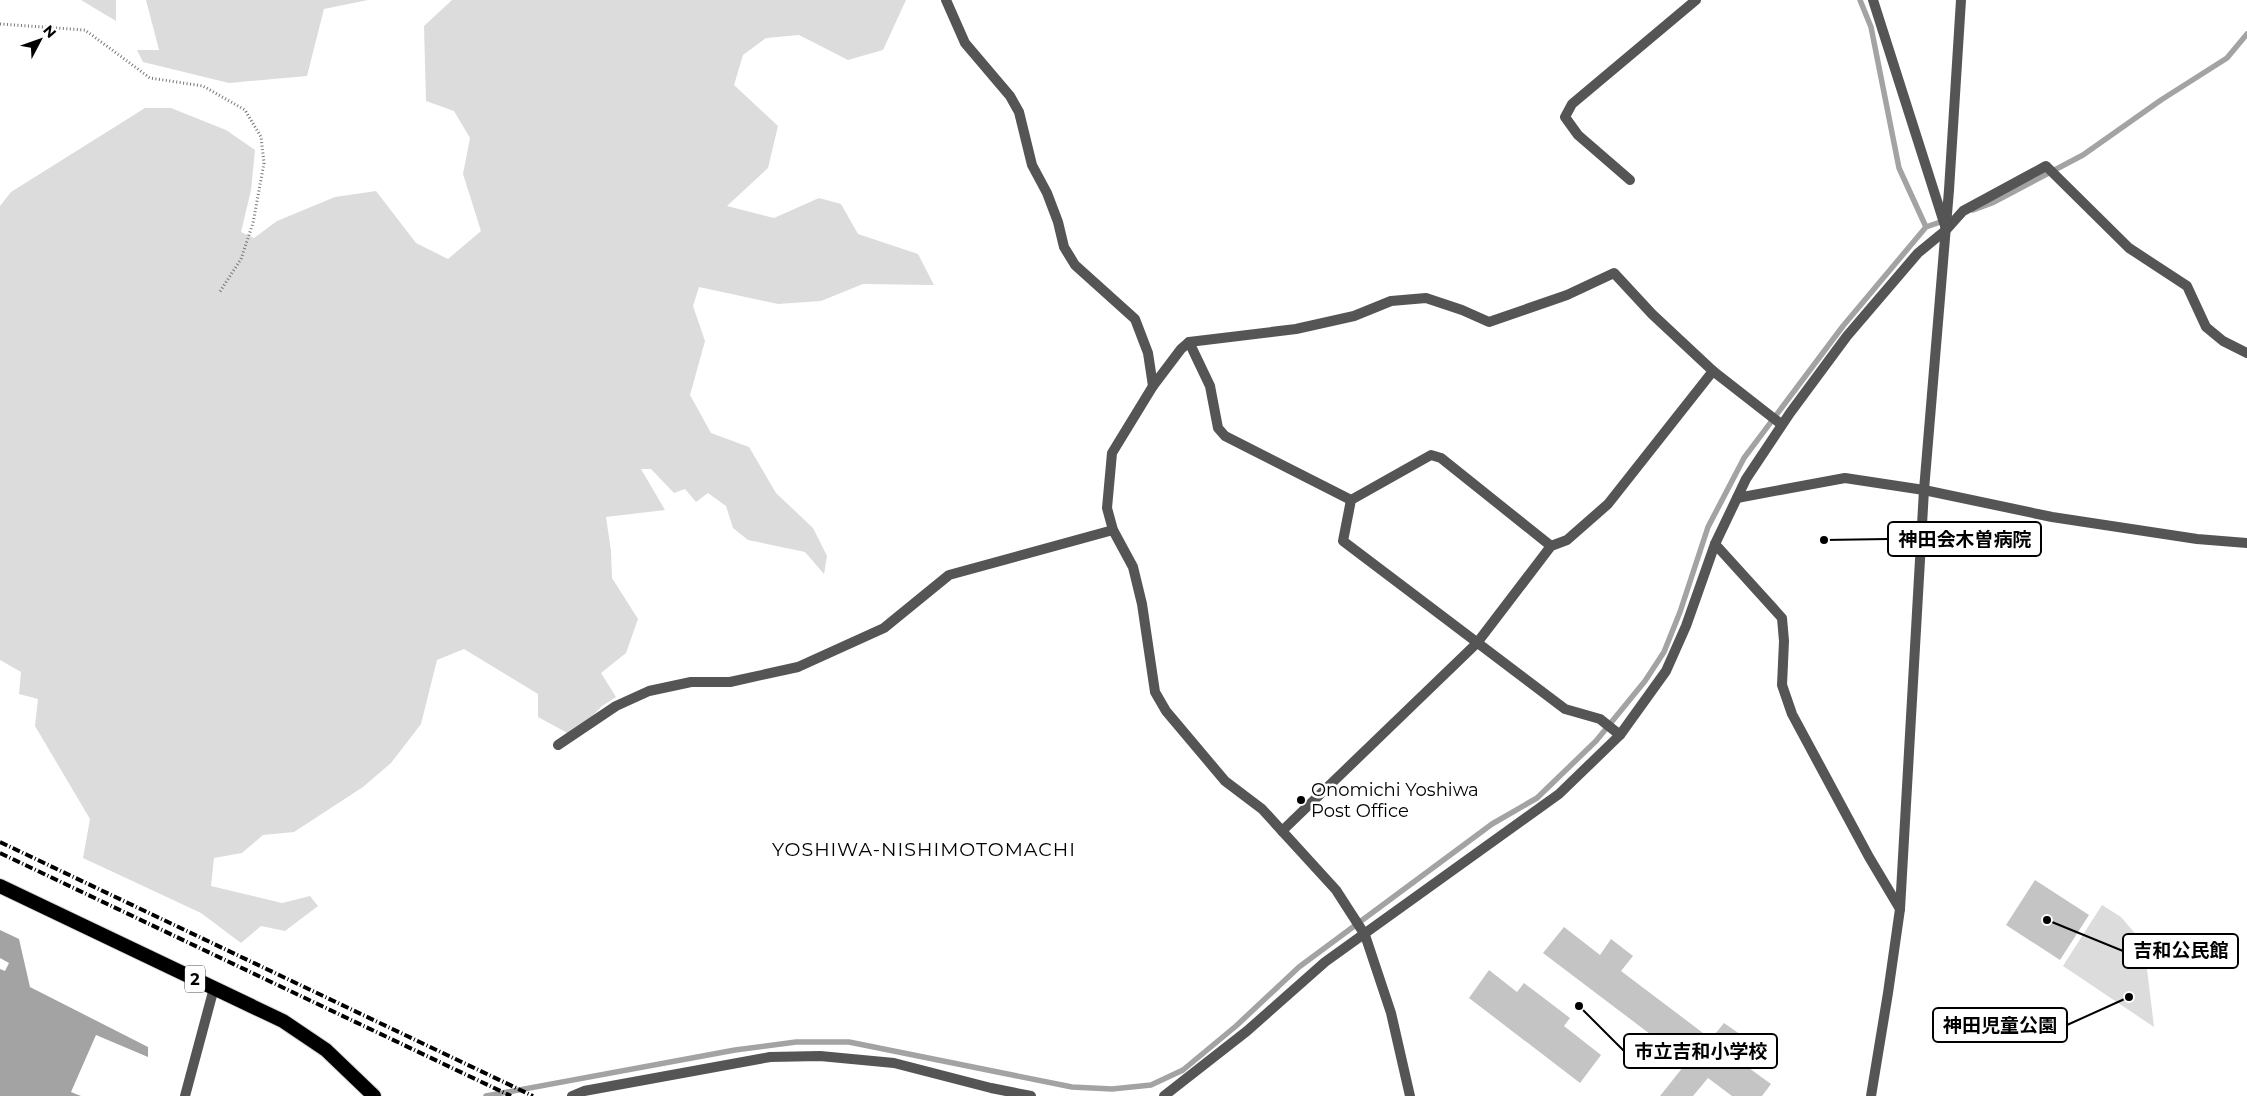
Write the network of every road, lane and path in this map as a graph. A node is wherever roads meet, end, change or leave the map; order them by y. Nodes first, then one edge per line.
1 (946, 0) edge
2 (1696, 0) edge
3 (1873, 0) edge
4 (1961, 0) edge
5 (0, 24) edge
6 (1630, 180) dead end
7 (1950, 190) junction
8 (1936, 197) junction
9 (1946, 230) junction
10 (219, 293) dead end
11 (1189, 342) junction
12 (2247, 353) edge
13 (1712, 370) junction
14 (1153, 386) junction
15 (1781, 424) junction
16 (1924, 490) junction
17 (1737, 498) junction
18 (1351, 500) junction
19 (1112, 530) junction
20 (2247, 543) edge
21 (1715, 544) junction
22 (1551, 546) junction
23 (1477, 643) junction
24 (1620, 735) junction
25 (558, 745) dead end
26 (1282, 831) junction
27 (0, 886) edge
28 (1900, 909) junction
29 (1365, 935) junction
30 (214, 988) junction
31 (185, 1096) edge
32 (374, 1096) edge
33 (572, 1096) edge
34 (1031, 1096) edge
35 (1164, 1096) edge
36 (1410, 1096) edge
37 (1871, 1096) edge

1 - 14 street
2 - 6 street
3 - 8 street
4 - 7 street
5 - 10 path
7 - 8 street
7 - 9 street
8 - 9 street
9 - 12 street
9 - 15 street
9 - 16 street
11 - 13 street
11 - 14 street
11 - 18 street
13 - 15 street
13 - 22 street
14 - 19 street
15 - 17 street
16 - 17 street
16 - 20 street
16 - 28 street
17 - 21 street
18 - 22 street
18 - 23 street
19 - 25 street
19 - 26 street
21 - 24 street
21 - 28 street
22 - 23 street
23 - 24 street
23 - 26 street
24 - 29 street
26 - 29 street
27 - 30 highway, 2
28 - 37 street
29 - 35 street
29 - 36 street
30 - 31 street
30 - 32 highway, 2
33 - 34 street

